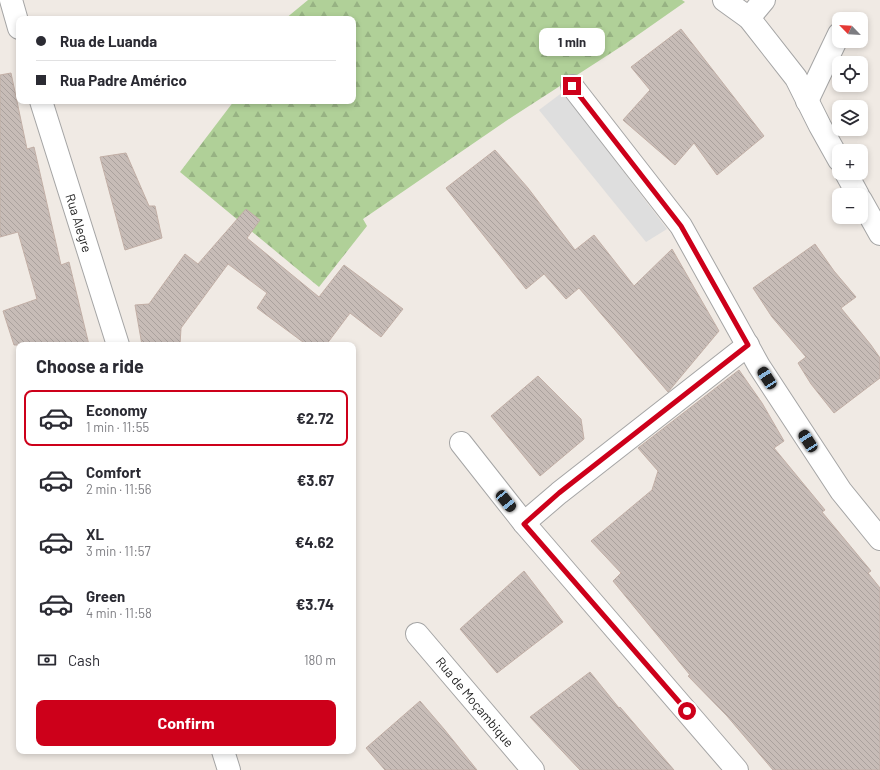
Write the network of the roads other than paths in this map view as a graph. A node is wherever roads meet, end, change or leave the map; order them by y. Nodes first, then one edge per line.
1 (11, 0) edge
2 (724, 0) edge
3 (764, 0) edge
4 (16, 18) edge
5 (749, 18) junction
6 (832, 48) edge
7 (572, 86) dead end
8 (807, 101) junction
9 (42, 104) edge
10 (832, 147) edge
11 (868, 207) edge
12 (880, 234) edge
13 (117, 342) edge
14 (748, 345) junction
15 (461, 443) dead end
16 (524, 524) junction
17 (880, 539) edge
18 (417, 634) dead end
19 (224, 754) edge
20 (229, 770) edge
21 (533, 770) edge
22 (737, 770) edge

1 - 4 street
2 - 5 street
3 - 5 street
5 - 8 street
6 - 8 street
7 - 14 street
8 - 10 street
9 - 13 street, Rua Alegre
11 - 12 street
14 - 16 street
14 - 17 street
15 - 16 street
16 - 22 street
18 - 21 street, Rua de Moçambique
19 - 20 street

